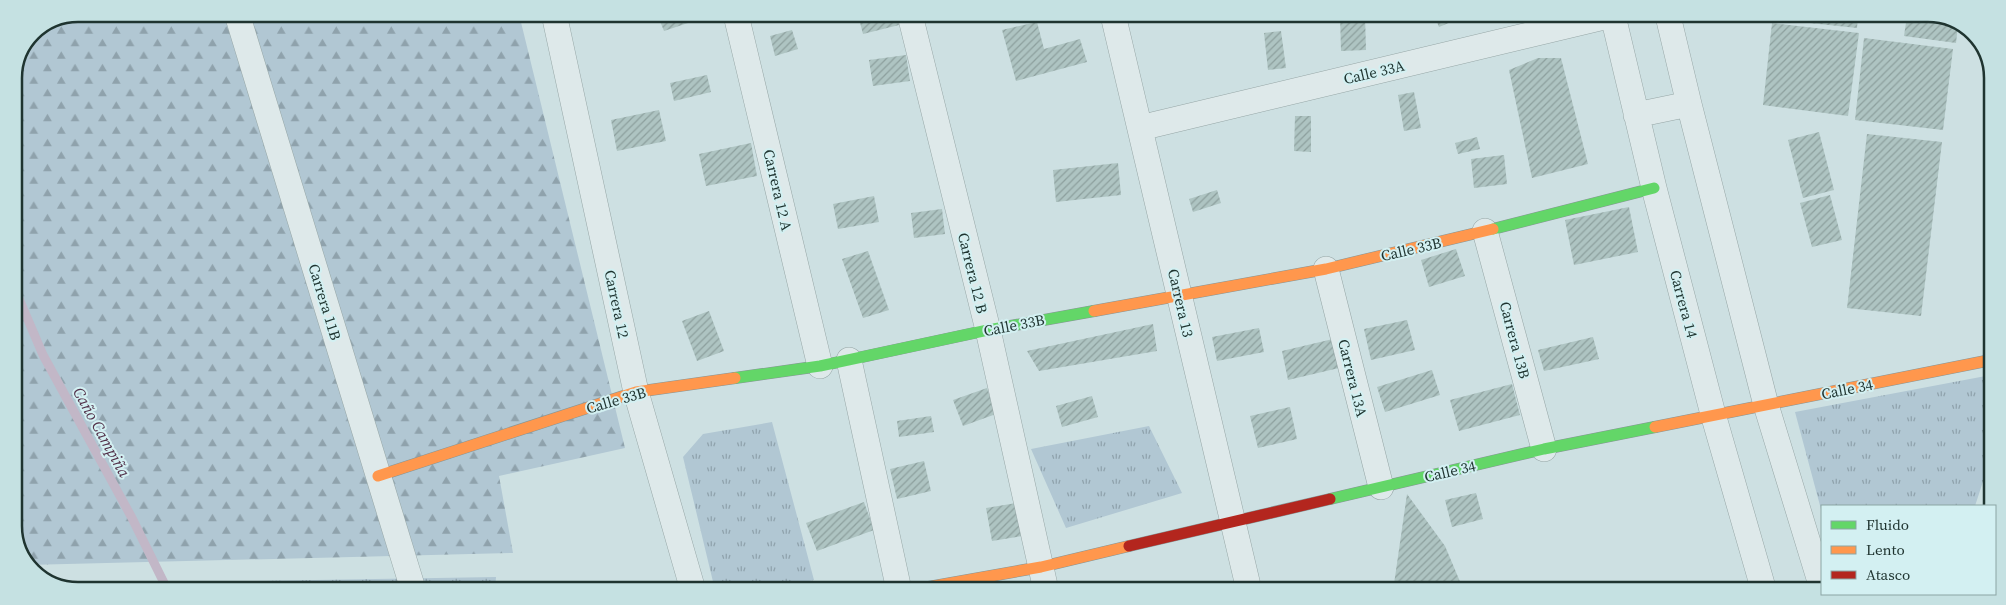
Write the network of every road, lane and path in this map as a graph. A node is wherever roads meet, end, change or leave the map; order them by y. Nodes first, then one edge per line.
1 (239, 22) edge
2 (556, 22) edge
3 (738, 22) edge
4 (912, 22) edge
5 (1115, 22) edge
6 (1583, 22) edge
7 (1614, 22) edge
8 (1669, 22) edge
9 (1689, 104) junction
10 (1636, 115) junction
11 (1140, 128) junction
12 (1654, 188) junction
13 (1485, 231) junction
14 (1326, 269) junction
15 (1180, 294) junction
16 (988, 330) junction
17 (849, 360) junction
18 (1984, 361) edge
19 (820, 366) junction
20 (636, 392) junction
21 (1766, 405) junction
22 (1713, 414) junction
23 (1544, 449) junction
24 (378, 476) junction
25 (1381, 487) junction
26 (1233, 521) junction
27 (1044, 578) edge
28 (411, 582) edge
29 (692, 582) edge
30 (897, 582) edge
31 (1000, 582) edge
32 (1247, 582) edge
33 (1761, 582) edge
34 (1820, 582) edge

1 - 24 street, Carrera 11B
2 - 20 street, Carrera 12
3 - 19 street, Carrera 12 A
4 - 16 street, Carrera 12 B
5 - 11 street, Carrera 13
6 - 11 street, Calle 33A
7 - 10 street, Carrera 14
8 - 9 street
9 - 10 street
9 - 21 street
10 - 12 street, Carrera 14
11 - 15 street, Carrera 13
12 - 13 street, Calle 33B
12 - 22 street, Carrera 14
13 - 14 street, Calle 33B
13 - 23 street, Carrera 13B
14 - 15 street, Calle 33B
14 - 25 street, Carrera 13A
15 - 16 street, Calle 33B
15 - 26 street, Carrera 13
16 - 17 street, Calle 33B
16 - 27 street, Carrera 12 B
17 - 19 street, Calle 33B
17 - 30 street
18 - 21 street, Calle 34
19 - 20 street, Calle 33B
20 - 24 street, Calle 33B
20 - 29 street, Carrera 12
21 - 22 street, Calle 34
21 - 34 street
22 - 23 street, Calle 34
22 - 33 street, Carrera 14
23 - 25 street, Calle 34
24 - 28 street, Carrera 11B
25 - 26 street, Calle 34
26 - 27 street, Calle 34
26 - 32 street, Carrera 13
27 - 31 street, Calle 34

